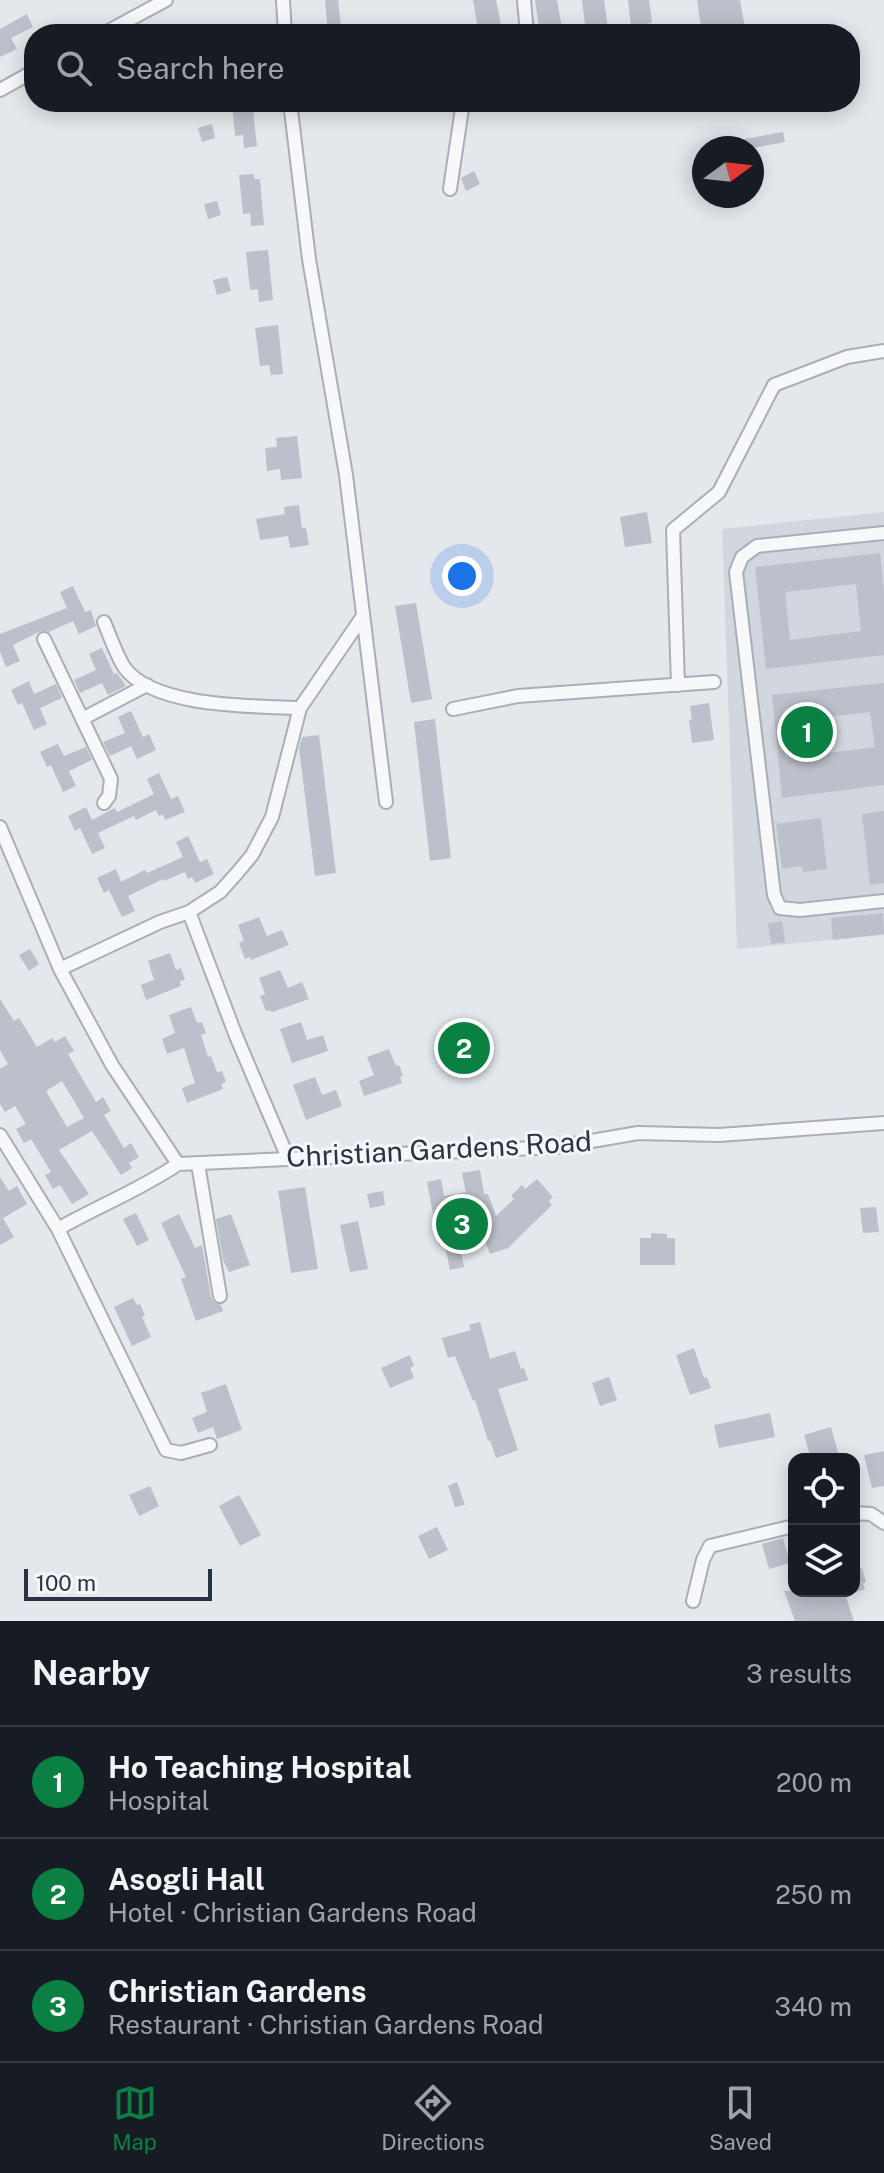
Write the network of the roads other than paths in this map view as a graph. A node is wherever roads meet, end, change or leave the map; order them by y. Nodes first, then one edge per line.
1 (166, 0) edge
2 (283, 0) edge
3 (524, 0) edge
4 (122, 24) edge
5 (284, 24) edge
6 (526, 24) edge
7 (24, 77) edge
8 (0, 90) edge
9 (291, 112) edge
10 (462, 112) edge
11 (450, 189) dead end
12 (884, 351) edge
13 (884, 533) edge
14 (363, 616) junction
15 (104, 622) dead end
16 (44, 639) dead end
17 (714, 682) dead end
18 (147, 685) junction
19 (678, 685) junction
20 (300, 708) junction
21 (453, 709) dead end
22 (82, 719) junction
23 (386, 802) dead end
24 (104, 803) dead end
25 (0, 827) edge
26 (884, 901) edge
27 (189, 912) junction
28 (60, 969) junction
29 (884, 1123) edge
30 (0, 1135) edge
31 (288, 1158) junction
32 (178, 1164) junction
33 (198, 1164) junction
34 (58, 1229) junction
35 (220, 1296) dead end
36 (210, 1445) dead end
37 (860, 1513) edge
38 (884, 1523) edge
39 (788, 1527) edge
40 (693, 1601) dead end

1 - 4 street
2 - 5 street
3 - 6 street
7 - 8 street
9 - 14 street
10 - 11 street
12 - 19 street
13 - 26 street
14 - 20 street
14 - 23 street
15 - 18 street
16 - 22 street
17 - 19 street
18 - 20 street
18 - 22 street
19 - 21 street
20 - 27 street
22 - 24 street
25 - 28 street
27 - 28 street
27 - 31 street
28 - 32 street
29 - 31 street, Christian Gardens Road
30 - 34 street
31 - 33 street, Christian Gardens Road
32 - 33 street, Christian Gardens Road
32 - 34 street
33 - 35 street
34 - 36 street
37 - 38 street
39 - 40 street

